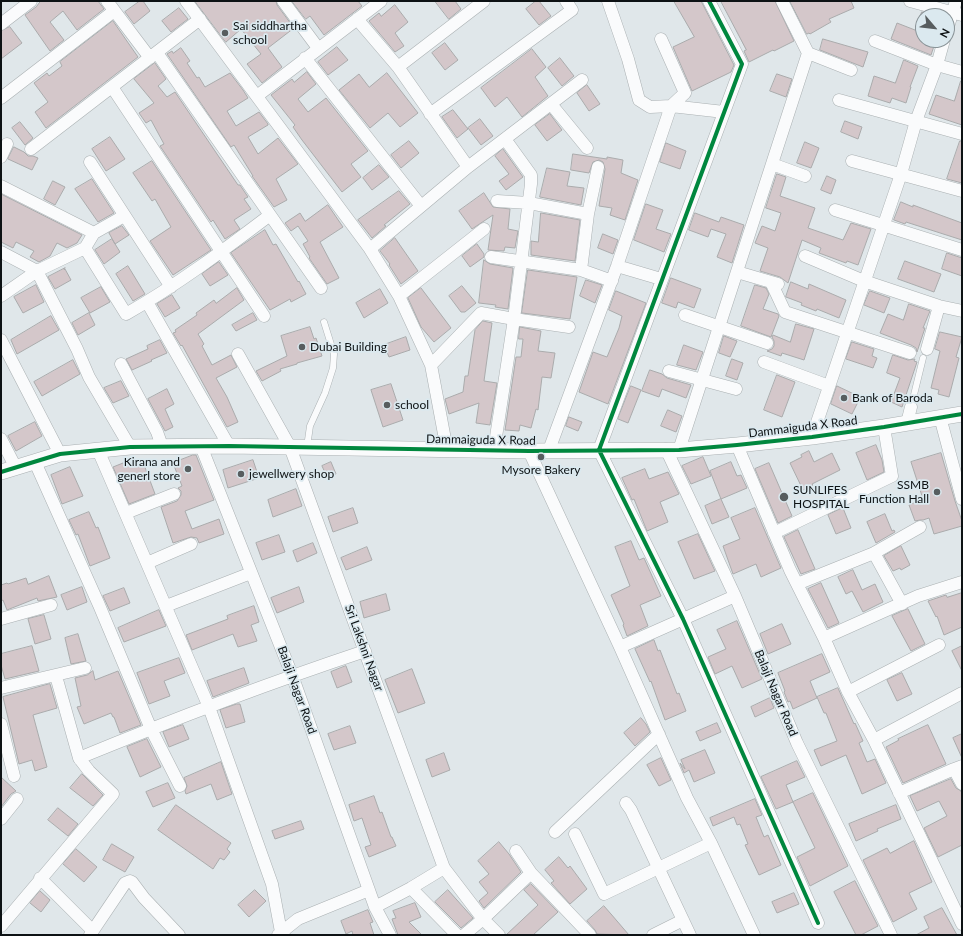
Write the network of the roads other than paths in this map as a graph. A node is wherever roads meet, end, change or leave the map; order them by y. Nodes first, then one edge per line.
1 (31, 1) edge
2 (107, 1) edge
3 (186, 1) edge
4 (283, 1) edge
5 (381, 1) edge
6 (484, 1) edge
7 (566, 1) edge
8 (608, 1) edge
9 (709, 1) edge
10 (782, 1) edge
11 (910, 1) edge
12 (365, 6) edge
13 (957, 9) edge
14 (114, 11) junction
15 (357, 19) junction
16 (200, 20) junction
17 (1, 24) edge
18 (661, 39) dead end
19 (875, 41) dead end
20 (318, 48) junction
21 (942, 48) edge
22 (808, 53) junction
23 (154, 55) junction
24 (305, 58) junction
25 (937, 65) junction
26 (398, 67) junction
27 (851, 70) dead end
28 (962, 72) edge
29 (582, 80) dead end
30 (112, 87) junction
31 (257, 96) junction
32 (1, 98) edge
33 (839, 100) dead end
34 (551, 104) junction
35 (670, 106) junction
36 (724, 112) junction
37 (430, 114) junction
38 (916, 121) junction
39 (962, 134) edge
40 (504, 139) junction
41 (7, 144) dead end
42 (587, 148) dead end
43 (31, 150) dead end
44 (1, 157) edge
45 (852, 161) dead end
46 (90, 162) dead end
47 (772, 164) junction
48 (468, 167) junction
49 (598, 167) dead end
50 (901, 174) junction
51 (805, 176) dead end
52 (1, 186) edge
53 (962, 191) edge
54 (497, 201) dead end
55 (529, 203) junction
56 (421, 206) junction
57 (835, 210) dead end
58 (588, 214) junction
59 (124, 216) junction
60 (270, 216) junction
61 (883, 226) junction
62 (484, 229) dead end
63 (94, 233) junction
64 (86, 248) junction
65 (370, 249) junction
66 (962, 250) edge
67 (1, 252) edge
68 (221, 252) junction
69 (805, 256) dead end
70 (491, 257) dead end
71 (522, 261) junction
72 (617, 266) junction
73 (581, 270) junction
74 (37, 272) junction
75 (737, 272) junction
76 (661, 279) junction
77 (612, 281) junction
78 (864, 281) junction
79 (171, 287) junction
80 (321, 288) dead end
81 (1, 296) edge
82 (399, 296) junction
83 (147, 302) junction
84 (939, 306) junction
85 (962, 311) edge
86 (685, 315) dead end
87 (264, 316) dead end
88 (514, 319) junction
89 (324, 322) dead end
90 (719, 326) junction
91 (569, 327) dead end
92 (847, 331) junction
93 (1, 340) edge
94 (767, 343) dead end
95 (910, 353) dead end
96 (925, 353) joint
97 (238, 354) dead end
98 (764, 362) dead end
99 (121, 364) dead end
100 (430, 365) junction
101 (669, 371) dead end
102 (702, 380) junction
103 (829, 386) junction
104 (736, 389) dead end
105 (911, 407) joint
106 (962, 414) edge
107 (940, 417) junction
108 (907, 423) junction
109 (884, 427) junction
110 (812, 437) junction
111 (1, 439) edge
112 (737, 445) junction
113 (162, 446) junction
114 (201, 446) junction
115 (229, 446) junction
116 (130, 447) junction
117 (290, 447) junction
118 (307, 447) junction
119 (673, 449) junction
120 (98, 450) junction
121 (447, 450) junction
122 (494, 450) junction
123 (550, 450) junction
124 (599, 450) junction
125 (530, 451) junction
126 (60, 454) junction
127 (35, 462) junction
128 (16, 468) junction
129 (1, 472) edge
130 (174, 494) dead end
131 (962, 499) edge
132 (126, 514) junction
133 (920, 528) dead end
134 (774, 534) junction
135 (191, 544) dead end
136 (874, 553) junction
137 (147, 563) junction
138 (251, 573) junction
139 (962, 582) edge
140 (797, 584) junction
141 (735, 596) junction
142 (902, 604) junction
143 (50, 605) dead end
144 (166, 606) junction
145 (1, 619) edge
146 (683, 620) junction
147 (824, 638) junction
148 (939, 645) dead end
149 (620, 647) junction
150 (365, 651) junction
151 (85, 668) dead end
152 (292, 675) junction
153 (56, 676) junction
154 (1, 688) edge
155 (848, 692) junction
156 (962, 693) edge
157 (209, 707) junction
158 (1, 724) edge
159 (151, 729) junction
160 (659, 734) junction
161 (874, 740) junction
162 (79, 758) junction
163 (958, 768) edge
164 (14, 776) dead end
165 (962, 784) edge
166 (180, 786) dead end
167 (899, 793) junction
168 (17, 799) dead end
169 (626, 803) dead end
170 (1, 819) edge
171 (555, 832) dead end
172 (575, 834) dead end
173 (711, 843) junction
174 (516, 851) dead end
175 (444, 868) junction
176 (658, 868) junction
177 (531, 873) junction
178 (40, 878) junction
179 (411, 888) junction
180 (369, 890) junction
181 (375, 907) junction
182 (483, 919) junction
183 (683, 920) junction
184 (818, 923) dead end
185 (962, 924) edge
186 (1, 926) edge
187 (91, 933) edge
188 (281, 934) edge
189 (179, 935) edge
190 (390, 935) edge
191 (457, 935) edge
192 (464, 935) edge
193 (499, 935) edge
194 (590, 935) edge
195 (653, 935) edge
196 (690, 935) edge
197 (754, 935) edge
198 (891, 935) edge

1 - 17 street
2 - 14 street
3 - 16 street
4 - 20 street
5 - 12 street
6 - 26 street
7 - 37 street
8 - 35 street
9 - 36 street
10 - 22 street
11 - 13 street
12 - 15 street
14 - 23 street
14 - 32 street
15 - 20 street
15 - 26 street
16 - 23 street
16 - 31 street
18 - 35 street
19 - 25 street
20 - 24 street
21 - 25 street
22 - 27 street
22 - 47 street
23 - 30 street
23 - 60 street
24 - 31 street
24 - 56 street
25 - 28 street
25 - 38 street
26 - 37 street
29 - 34 street
30 - 43 street
30 - 68 street
31 - 65 street
33 - 38 street
34 - 40 street
34 - 42 street
35 - 36 street
35 - 72 street
36 - 76 street
37 - 48 street
38 - 39 street
38 - 50 street
40 - 48 street
40 - 55 street
41 - 44 street
45 - 50 street
46 - 59 street
47 - 51 street
47 - 75 street
48 - 56 street
49 - 58 street
50 - 53 street
50 - 61 street
52 - 63 street
54 - 55 street
55 - 58 street
55 - 71 street
56 - 65 street
57 - 61 street
58 - 73 street
59 - 63 street
59 - 79 street
60 - 68 street
60 - 80 street
61 - 66 street
61 - 78 street
62 - 82 street
63 - 64 street
64 - 74 street
64 - 83 street
65 - 82 street
67 - 74 street
68 - 79 street
68 - 87 street
69 - 78 street
70 - 71 street
71 - 73 street
71 - 88 street
72 - 76 street
72 - 77 street
73 - 77 street
74 - 81 street
74 - 116 street
75 - 90 street
75 - 92 street
76 - 124 street
77 - 123 street
78 - 84 street
78 - 92 street
79 - 83 street
82 - 100 street
83 - 115 street
84 - 85 street
84 - 96 street
86 - 90 street
88 - 91 street
88 - 100 street
88 - 122 street
89 - 118 lane
90 - 94 street
90 - 102 street
92 - 95 street
92 - 103 street
93 - 126 street
96 - 105 lane
97 - 117 street, Sri Lakshni Nagar
98 - 103 street
99 - 113 street
100 - 121 street
101 - 102 street
102 - 104 street
102 - 119 street
103 - 110 street
105 - 108 street
106 - 107 street, Dammaiguda X Road
107 - 108 street, Dammaiguda X Road
107 - 131 street
108 - 109 street, Dammaiguda X Road
109 - 110 street, Dammaiguda X Road
109 - 134 street
110 - 112 street, Dammaiguda X Road
111 - 128 street
112 - 119 street, Dammaiguda X Road
112 - 134 street
113 - 114 street, Dammaiguda X Road
113 - 116 street, Dammaiguda X Road
114 - 115 street, Dammaiguda X Road
114 - 138 street, Balaji Nagar Road
115 - 117 street, Dammaiguda X Road
116 - 120 street, Dammaiguda X Road
117 - 118 street, Dammaiguda X Road
117 - 150 street, Sri Lakshni Nagar
118 - 121 street, Dammaiguda X Road
119 - 124 street, Dammaiguda X Road
119 - 141 street, Balaji Nagar Road
120 - 126 street, Dammaiguda X Road
120 - 132 street
121 - 122 street, Dammaiguda X Road
122 - 125 street, Dammaiguda X Road
123 - 124 street, Dammaiguda X Road
123 - 125 street, Dammaiguda X Road
124 - 146 street
125 - 149 street
126 - 127 street, Dammaiguda X Road
127 - 128 street, Dammaiguda X Road
127 - 159 street
128 - 129 street, Dammaiguda X Road
130 - 132 street
132 - 137 street
133 - 136 street
134 - 140 street
135 - 137 street
136 - 140 street
136 - 142 street
137 - 144 street
138 - 144 street
138 - 152 street, Balaji Nagar Road
139 - 142 street
140 - 147 street
141 - 146 street
141 - 198 street, Balaji Nagar Road
142 - 147 street
143 - 145 street
144 - 157 street
146 - 149 street
146 - 184 street
147 - 155 street
148 - 155 street
149 - 160 street
150 - 152 street
150 - 175 street, Sri Lakshni Nagar
151 - 153 street
152 - 157 street
152 - 180 street, Balaji Nagar Road
153 - 154 street
153 - 162 street
155 - 161 street
156 - 161 street
157 - 159 street
157 - 188 street
158 - 164 street
159 - 162 street
159 - 166 street
160 - 171 street
160 - 173 street
161 - 167 street
162 - 178 street
163 - 165 street
163 - 167 street
167 - 185 street
168 - 170 street
169 - 176 street
172 - 176 street
173 - 176 street
173 - 197 street
174 - 177 street
175 - 179 street
175 - 182 street, Sri Lakshni Nagar
176 - 183 street
177 - 182 street
177 - 194 street
178 - 186 street
178 - 187 street
179 - 181 street
179 - 191 street
180 - 181 street, Balaji Nagar Road
180 - 188 street
181 - 190 street, Balaji Nagar Road
182 - 192 street
182 - 193 street, Sri Lakshni Nagar
183 - 195 street
183 - 196 street
187 - 189 street

